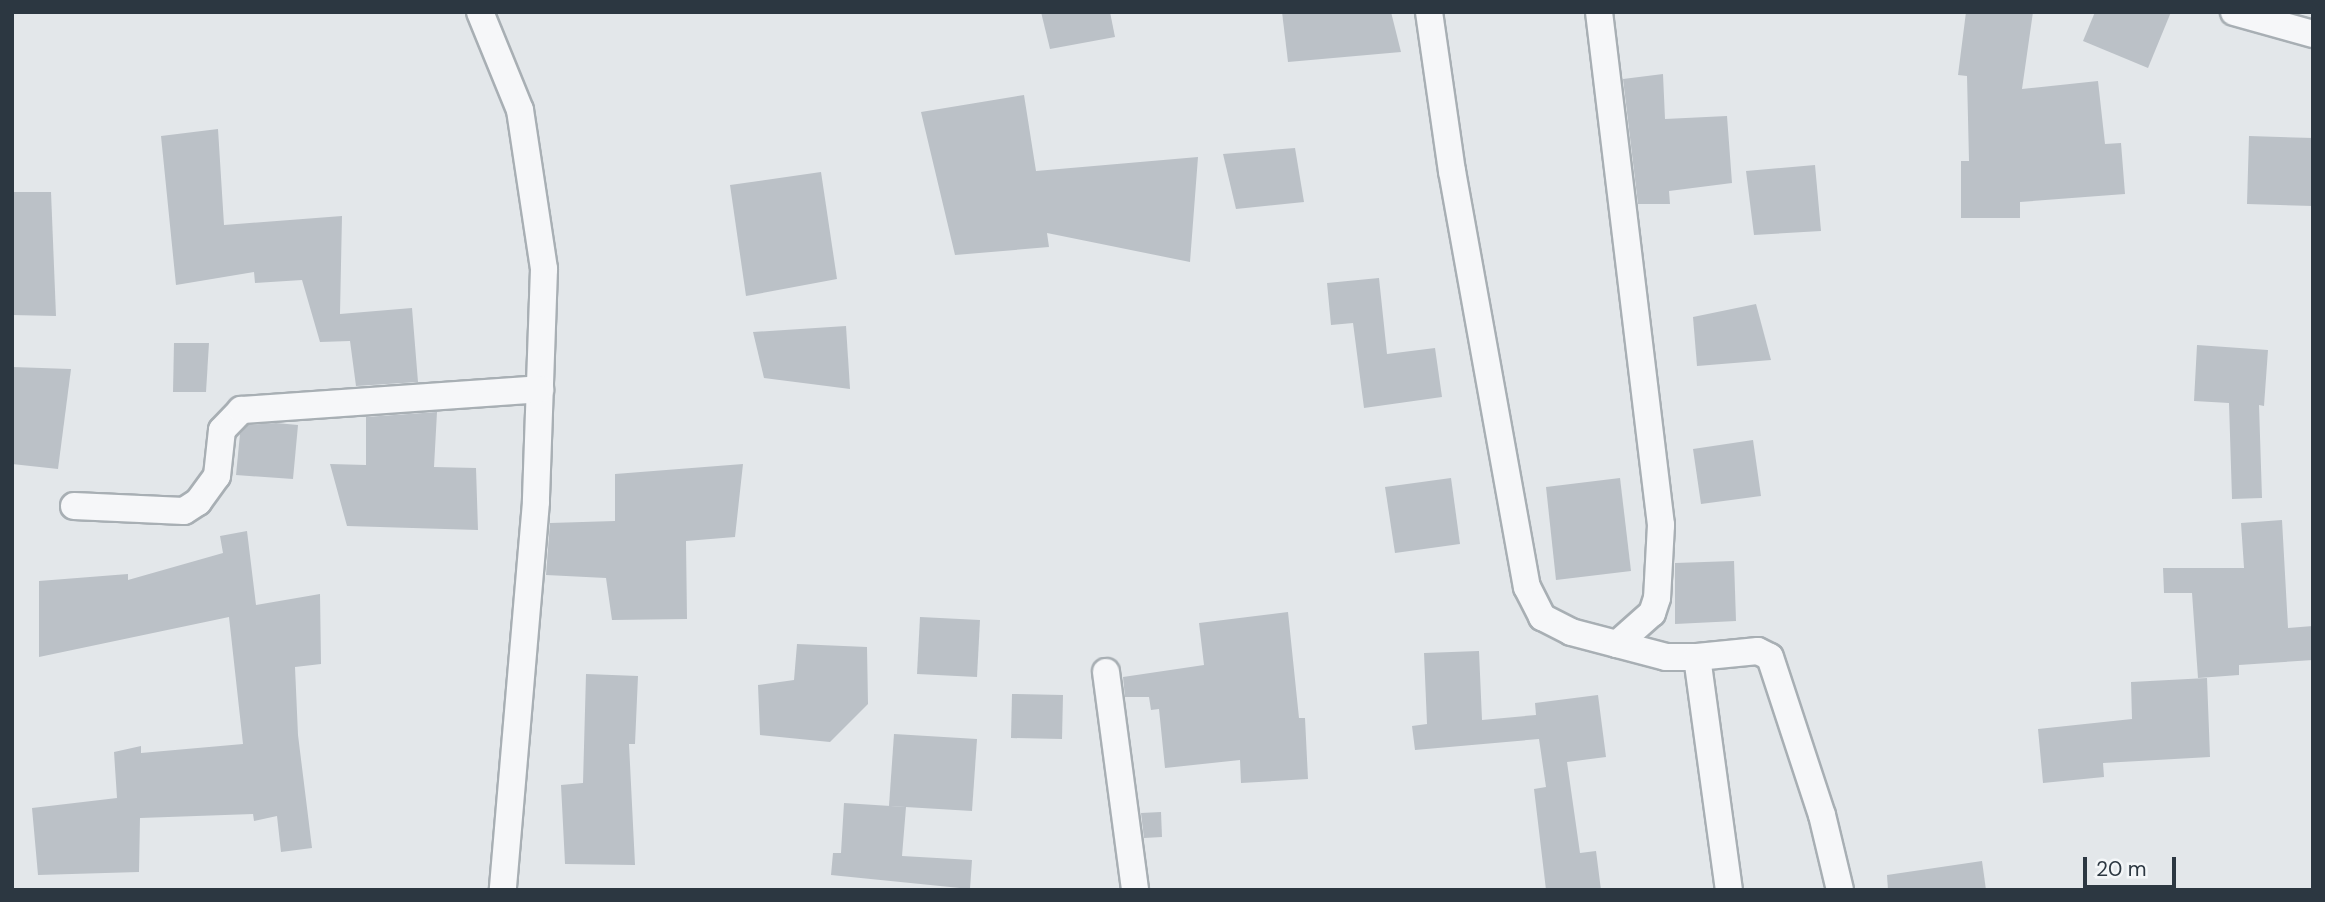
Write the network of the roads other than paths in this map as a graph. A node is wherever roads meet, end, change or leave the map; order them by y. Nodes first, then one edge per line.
1 (480, 12) edge
2 (1429, 12) edge
3 (1599, 12) edge
4 (2234, 12) edge
5 (2313, 34) edge
6 (540, 388) junction
7 (74, 506) dead end
8 (1617, 644) junction
9 (1697, 657) junction
10 (1106, 672) dead end
11 (503, 890) edge
12 (1135, 890) edge
13 (1729, 890) edge
14 (1840, 890) edge

1 - 6 street
2 - 8 street
3 - 8 street
4 - 5 street
6 - 7 street
6 - 11 street
8 - 9 street
9 - 13 street
9 - 14 street
10 - 12 street

